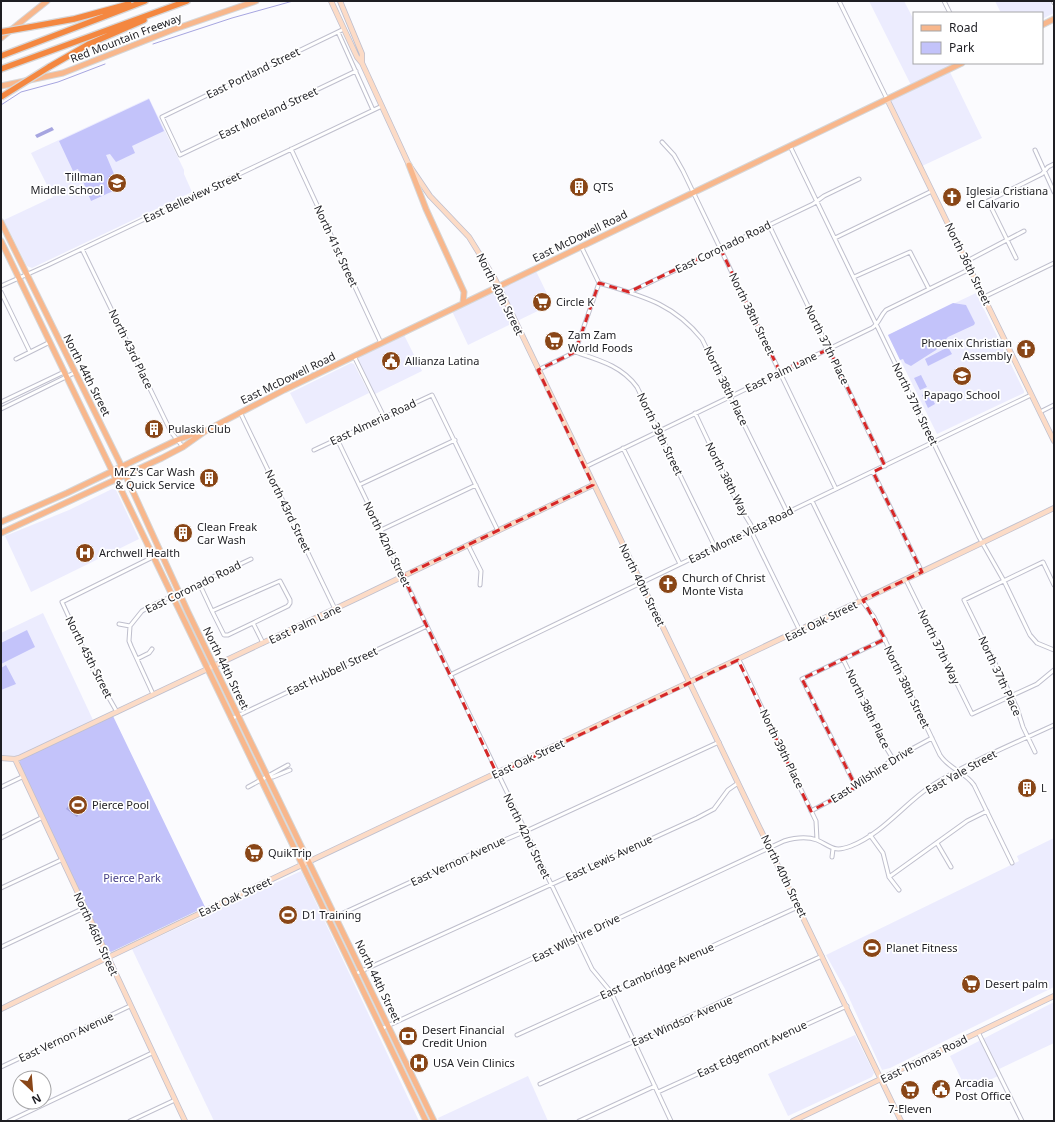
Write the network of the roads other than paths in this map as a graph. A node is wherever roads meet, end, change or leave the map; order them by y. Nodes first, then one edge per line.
1 (47, 1) edge
2 (137, 1) edge
3 (145, 1) edge
4 (187, 1) edge
5 (256, 1) edge
6 (331, 1) edge
7 (340, 1) edge
8 (839, 1) edge
9 (944, 1) edge
10 (166, 9) junction
11 (950, 12) edge
12 (1054, 19) edge
13 (1043, 24) edge
14 (344, 30) junction
15 (1, 32) edge
16 (338, 32) junction
17 (1, 38) edge
18 (1, 56) edge
19 (362, 63) junction
20 (960, 64) edge
21 (1, 69) edge
22 (356, 71) junction
23 (1, 86) edge
24 (1, 97) edge
25 (887, 99) junction
26 (382, 106) junction
27 (373, 110) junction
28 (662, 142) dead end
29 (790, 146) junction
30 (291, 149) junction
31 (1035, 150) dead end
32 (180, 155) joint
33 (1054, 164) edge
34 (409, 165) junction
35 (1044, 171) junction
36 (859, 179) dead end
37 (932, 191) junction
38 (693, 192) junction
39 (1054, 192) edge
40 (817, 201) junction
41 (1, 222) edge
42 (769, 225) junction
43 (1, 228) edge
44 (1024, 231) dead end
45 (835, 238) junction
46 (1008, 240) junction
47 (1, 241) edge
48 (12, 246) junction
49 (581, 246) junction
50 (720, 248) junction
51 (82, 249) junction
52 (1016, 258) dead end
53 (967, 261) junction
54 (1054, 263) edge
55 (970, 269) junction
56 (26, 275) junction
57 (854, 277) junction
58 (19, 278) junction
59 (599, 283) junction
60 (1, 286) edge
61 (498, 286) junction
62 (929, 289) junction
63 (1, 292) edge
64 (629, 292) junction
65 (984, 297) junction
66 (463, 303) junction
67 (877, 325) junction
68 (50, 342) junction
69 (381, 343) junction
70 (829, 349) junction
71 (30, 352) junction
72 (575, 352) junction
73 (354, 356) junction
74 (16, 359) dead end
75 (538, 370) junction
76 (780, 372) junction
77 (74, 373) junction
78 (66, 375) junction
79 (1031, 395) junction
80 (732, 396) junction
81 (1, 402) edge
82 (1054, 405) edge
83 (1, 409) edge
84 (240, 412) junction
85 (1040, 412) junction
86 (695, 413) junction
87 (384, 416) junction
88 (207, 430) junction
89 (659, 431) junction
90 (337, 439) junction
91 (176, 440) junction
92 (454, 440) junction
93 (1054, 441) edge
94 (934, 442) junction
95 (183, 447) junction
96 (623, 448) junction
97 (314, 450) dead end
98 (885, 466) junction
99 (122, 467) junction
100 (584, 467) junction
101 (113, 471) junction
102 (873, 472) junction
103 (126, 475) junction
104 (117, 480) junction
105 (359, 485) junction
106 (476, 485) junction
107 (593, 485) junction
108 (836, 489) junction
109 (812, 501) junction
110 (1054, 508) edge
111 (23, 512) junction
112 (788, 512) junction
113 (14, 516) junction
114 (28, 520) junction
115 (1, 522) edge
116 (18, 525) junction
117 (381, 530) junction
118 (752, 530) junction
119 (498, 531) junction
120 (1, 533) edge
121 (982, 543) junction
122 (468, 545) junction
123 (715, 547) junction
124 (161, 553) junction
125 (153, 557) junction
126 (251, 559) dead end
127 (680, 564) junction
128 (922, 572) junction
129 (403, 576) junction
130 (906, 580) junction
131 (1004, 581) junction
132 (199, 583) junction
133 (641, 583) junction
134 (480, 585) dead end
135 (1054, 585) edge
136 (179, 592) junction
137 (172, 596) junction
138 (862, 601) junction
139 (335, 609) junction
140 (212, 611) junction
141 (253, 623) junction
142 (119, 624) dead end
143 (130, 626) junction
144 (427, 626) junction
145 (800, 631) junction
146 (885, 639) junction
147 (263, 644) junction
148 (152, 649) dead end
149 (1054, 650) edge
150 (137, 659) junction
151 (844, 659) junction
152 (738, 660) junction
153 (214, 666) junction
154 (207, 669) junction
155 (1054, 670) edge
156 (450, 675) junction
157 (690, 683) junction
158 (153, 694) junction
159 (1012, 696) junction
160 (117, 712) junction
161 (238, 716) junction
162 (231, 719) junction
163 (1054, 725) edge
164 (1028, 737) junction
165 (932, 738) junction
166 (718, 742) junction
167 (1035, 752) dead end
168 (1, 758) edge
169 (14, 759) junction
170 (894, 759) junction
171 (288, 765) dead end
172 (290, 770) dead end
173 (959, 771) junction
174 (497, 774) junction
175 (22, 777) junction
176 (264, 779) junction
177 (738, 783) junction
178 (1, 787) edge
179 (248, 787) dead end
180 (856, 787) junction
181 (811, 811) junction
182 (987, 811) junction
183 (41, 818) junction
184 (526, 831) junction
185 (870, 835) junction
186 (1, 838) edge
187 (817, 840) junction
188 (937, 844) junction
189 (770, 848) junction
190 (833, 849) junction
191 (832, 858) dead end
192 (61, 860) junction
193 (309, 862) junction
194 (1012, 863) dead end
195 (302, 866) junction
196 (951, 867) dead end
197 (890, 876) junction
198 (551, 885) junction
199 (1, 888) edge
200 (899, 890) dead end
201 (798, 907) junction
202 (84, 908) junction
203 (336, 917) junction
204 (328, 920) junction
205 (576, 938) junction
206 (1, 947) edge
207 (822, 956) junction
208 (108, 957) junction
209 (362, 970) junction
210 (355, 974) junction
211 (611, 992) junction
212 (1054, 996) edge
213 (130, 1006) junction
214 (847, 1006) junction
215 (1, 1009) edge
216 (388, 1026) junction
217 (381, 1029) junction
218 (978, 1032) junction
219 (517, 1035) dead end
220 (636, 1042) junction
221 (152, 1053) junction
222 (404, 1058) junction
223 (397, 1061) junction
224 (1, 1068) edge
225 (881, 1079) junction
226 (540, 1084) dead end
227 (655, 1086) junction
228 (658, 1092) junction
229 (175, 1100) junction
230 (8, 1121) edge
231 (130, 1121) edge
232 (185, 1121) edge
233 (426, 1121) edge
234 (434, 1121) edge
235 (579, 1121) edge
236 (671, 1121) edge
237 (793, 1121) edge
238 (901, 1121) edge
239 (1022, 1121) edge

1 - 17 main road
2 - 15 highway, bridge
3 - 18 highway
4 - 10 highway, Red Mountain Freeway
5 - 23 main road, Red Mountain Freeway
6 - 14 street, North 40th Street
7 - 19 street, North 40th Street
8 - 25 street, North 36th Street
9 - 11 street
10 - 21 highway, Red Mountain Freeway
10 - 24 highway, bridge
12 - 13 main road
14 - 16 street, East Portland Street
14 - 19 street, North 40th Street
16 - 22 street
16 - 32 street, East Portland Street
19 - 26 street, North 40th Street
20 - 25 main road, East McDowell Road
22 - 27 street
22 - 32 street, East Moreland Street
25 - 29 main road, East McDowell Road
25 - 37 street, North 36th Street
26 - 27 street, East Belleview Street
26 - 34 street, North 40th Street
27 - 30 street, East Belleview Street
28 - 38 street, North 38th Street
29 - 38 main road, East McDowell Road
29 - 40 street, North 37th Street
30 - 51 street, East Belleview Street
30 - 69 street, North 41st Street
31 - 35 street
33 - 35 street
34 - 61 street, North 40th Street
34 - 66 main road
35 - 39 street
35 - 46 street
36 - 40 street
37 - 45 street
37 - 53 street, North 36th Street
38 - 49 main road, East McDowell Road
38 - 50 street, North 38th Street
40 - 42 street, East Coronado Road
40 - 45 street, North 37th Street
41 - 48 main road, North 44th Street
42 - 50 street, East Coronado Road
42 - 70 street, North 37th Place
43 - 48 main road
44 - 46 street
45 - 57 street, North 37th Street
46 - 52 street
46 - 53 street
47 - 58 main road, North 44th Street
48 - 56 main road, North 44th Street
49 - 59 street
49 - 61 main road, East McDowell Road
50 - 64 street, East Coronado Road
50 - 76 street, North 38th Street
51 - 56 street, East Belleview Street
51 - 91 street, North 43rd Place
53 - 55 street, North 36th Street
54 - 65 street
55 - 62 street, East Palm Lane
55 - 65 street, North 36th Street
56 - 58 street, East Belleview Street
56 - 77 main road, North 44th Street
57 - 62 street
57 - 67 street, North 37th Street
58 - 60 street, East Belleview Street
58 - 68 main road, North 44th Street
59 - 64 street, North 38th Place
59 - 72 street
61 - 66 main road, East McDowell Road
61 - 75 street, North 40th Street
62 - 67 street, East Palm Lane
63 - 71 street
64 - 80 street, North 38th Place
65 - 79 street, North 36th Street
66 - 69 main road, East McDowell Road
67 - 70 street, East Palm Lane
67 - 94 street, North 37th Street
68 - 71 street
68 - 78 main road, North 44th Street
69 - 73 main road, East McDowell Road
70 - 76 street, East Palm Lane
70 - 98 street, North 37th Place
71 - 74 street
72 - 75 street
72 - 89 street, North 39th Street
73 - 84 main road, East McDowell Road
73 - 87 street
75 - 100 street, North 40th Street
76 - 80 street, East Palm Lane
76 - 108 street, North 38th Street
77 - 78 street
77 - 99 main road, North 44th Street
78 - 81 street
78 - 83 street
78 - 101 main road, North 44th Street
79 - 85 street, North 36th Street
79 - 94 street, East Monte Vista Road
80 - 86 street, East Palm Lane
80 - 112 street, North 38th Place
82 - 85 street
84 - 88 main road, East McDowell Road
84 - 139 street, North 43rd Street
85 - 93 street, North 36th Street
86 - 89 street, East Palm Lane
86 - 118 street, North 38th Way
87 - 90 street, East Almeria Road
87 - 92 street, East Almeria Road
88 - 91 main road, East McDowell Road
88 - 95 main road, East McDowell Road
89 - 96 street, East Palm Lane
89 - 123 street, North 39th Street
90 - 97 street, East Almeria Road
90 - 105 street, North 42nd Street
91 - 95 street, North 43rd Place
91 - 99 main road, East McDowell Road
92 - 105 street
92 - 106 street
94 - 98 street, East Monte Vista Road
94 - 121 street, North 37th Street
95 - 103 main road, East McDowell Road
96 - 100 street, East Palm Lane
96 - 127 street
98 - 102 street, East Monte Vista Road
99 - 101 main road, East McDowell Road
99 - 103 main road, North 44th Street
100 - 107 street, North 40th Street
101 - 104 main road, North 44th Street
101 - 111 main road, East McDowell Road
102 - 108 street, East Monte Vista Road
102 - 128 street
103 - 104 main road, East McDowell Road
103 - 124 main road, North 44th Street
104 - 114 main road, East McDowell Road
104 - 125 main road, North 44th Street
105 - 117 street, North 42nd Street
106 - 117 street
106 - 119 street
107 - 119 street, East Palm Lane
107 - 133 street, North 40th Street
108 - 109 street, East Monte Vista Road
109 - 112 street, East Monte Vista Road
109 - 138 street, North 38th Street
110 - 121 street, East Oak Street
111 - 113 main road, East McDowell Road
111 - 114 main road
112 - 118 street, East Monte Vista Road
113 - 115 main road, East McDowell Road
113 - 116 main road
114 - 116 main road, East McDowell Road
116 - 120 main road, East McDowell Road
117 - 129 street, North 42nd Street
118 - 123 street, East Monte Vista Road
118 - 145 street, North 38th Way
119 - 122 street, East Palm Lane
121 - 128 street, East Oak Street
121 - 131 street, North 37th Street
122 - 129 street, East Palm Lane
122 - 134 street
123 - 127 street, East Monte Vista Road
124 - 125 street
124 - 136 main road, North 44th Street
125 - 137 main road, North 44th Street
125 - 160 street, North 45th Street
126 - 132 street, East Coronado Road
127 - 133 street, East Monte Vista Road
128 - 130 street, East Oak Street
129 - 139 street, East Palm Lane
129 - 144 street, North 42nd Street
130 - 138 street, East Oak Street
130 - 159 street, North 37th Way
131 - 135 street
131 - 149 street, North 37th Street
131 - 159 street, North 37th Place
132 - 136 street, East Coronado Road
132 - 140 street
133 - 156 street, East Monte Vista Road
133 - 157 street, North 40th Street
136 - 137 street, East Coronado Road
136 - 153 main road, North 44th Street
137 - 143 street, East Coronado Road
137 - 154 main road, North 44th Street
138 - 145 street, East Oak Street
138 - 146 street, North 38th Street
139 - 147 street, East Palm Lane
140 - 141 street
140 - 141 street
141 - 147 street
142 - 143 street
143 - 150 street
144 - 156 street, North 42nd Street
144 - 161 street, East Hubbell Street
145 - 152 street, East Oak Street
146 - 151 street
146 - 165 street, North 38th Street
147 - 153 street, East Palm Lane
148 - 150 street
150 - 158 street
151 - 170 street, North 38th Place
151 - 180 street
152 - 157 street, East Oak Street
152 - 181 street, North 39th Place
153 - 154 street, East Palm Lane
153 - 161 main road, North 44th Street
154 - 158 street, East Palm Lane
154 - 162 main road, North 44th Street
155 - 159 street
156 - 174 street, North 42nd Street
157 - 166 street, North 40th Street
157 - 174 street, East Oak Street
158 - 160 street, East Palm Lane
159 - 164 street, North 37th Place
160 - 169 street, East Palm Lane
161 - 162 street, East Hubbell Street
161 - 176 main road, North 44th Street
162 - 176 main road, North 44th Street
163 - 164 street, East Yale Street
164 - 167 street, North 37th Place
164 - 173 street, East Yale Street
165 - 170 street, East Wilshire Drive
165 - 173 street, North 38th Street
166 - 177 street, North 40th Street
166 - 184 street, East Vernon Avenue
168 - 169 street
169 - 175 street, North 46th Street
170 - 180 street, East Wilshire Drive
171 - 176 street
172 - 176 street
173 - 182 street, North 38th Street
173 - 185 street, East Yale Street
174 - 184 street, North 42nd Street
174 - 193 street, East Oak Street
175 - 178 street
175 - 183 street, North 46th Street
176 - 179 street
176 - 193 main road, North 44th Street
176 - 195 main road, North 44th Street
177 - 189 street, North 40th Street
177 - 198 street, East Lewis Avenue
180 - 181 street, East Wilshire Drive
181 - 187 street, North 39th Place
182 - 188 street
182 - 194 street, North 38th Street
183 - 186 street
183 - 192 street, North 46th Street
184 - 198 street, North 42nd Street
184 - 203 street, East Vernon Avenue
185 - 190 street, East Yale Street
185 - 197 street
187 - 189 street
187 - 190 street
188 - 196 street
188 - 197 street
189 - 201 street, North 40th Street
189 - 205 street, East Wilshire Drive
190 - 191 street
192 - 199 street
192 - 202 street, North 46th Street
193 - 195 street, East Oak Street
193 - 203 main road, North 44th Street
195 - 204 main road, North 44th Street
195 - 208 street, East Oak Street
197 - 200 street
198 - 205 street, North 42nd Street
198 - 209 street, East Lewis Avenue
201 - 207 street, North 40th Street
201 - 211 street, East Cambridge Avenue
202 - 206 street
202 - 208 street, North 46th Street
203 - 204 street, East Vernon Avenue
203 - 209 main road, North 44th Street
204 - 210 main road, North 44th Street
205 - 211 street, North 42nd Street
205 - 216 street, East Wilshire Drive
207 - 214 street, North 40th Street
207 - 220 street, East Windsor Avenue
208 - 213 street, North 46th Street
208 - 215 street, East Oak Street
209 - 210 street, East Lewis Avenue
209 - 216 main road, North 44th Street
210 - 217 main road, North 44th Street
211 - 219 street, East Cambridge Avenue
211 - 220 street, North 42nd Street
212 - 218 street, East Thomas Road
213 - 221 street, North 46th Street
213 - 224 street, East Vernon Avenue
214 - 225 street, North 40th Street
214 - 228 street, East Edgemont Avenue
216 - 217 street, East Wilshire Drive
216 - 222 main road, North 44th Street
217 - 223 main road, North 44th Street
218 - 225 street, East Thomas Road
218 - 239 street
220 - 226 street, East Windsor Avenue
220 - 227 street, North 42nd Street
221 - 229 street, North 46th Street
221 - 230 street
222 - 223 street
222 - 234 main road, North 44th Street
223 - 233 main road, North 44th Street
225 - 237 street, East Thomas Road
225 - 238 street, North 40th Street
227 - 228 street, North 42nd Street
227 - 235 street
228 - 236 street, North 42nd Street
229 - 231 street
229 - 232 street, North 46th Street

